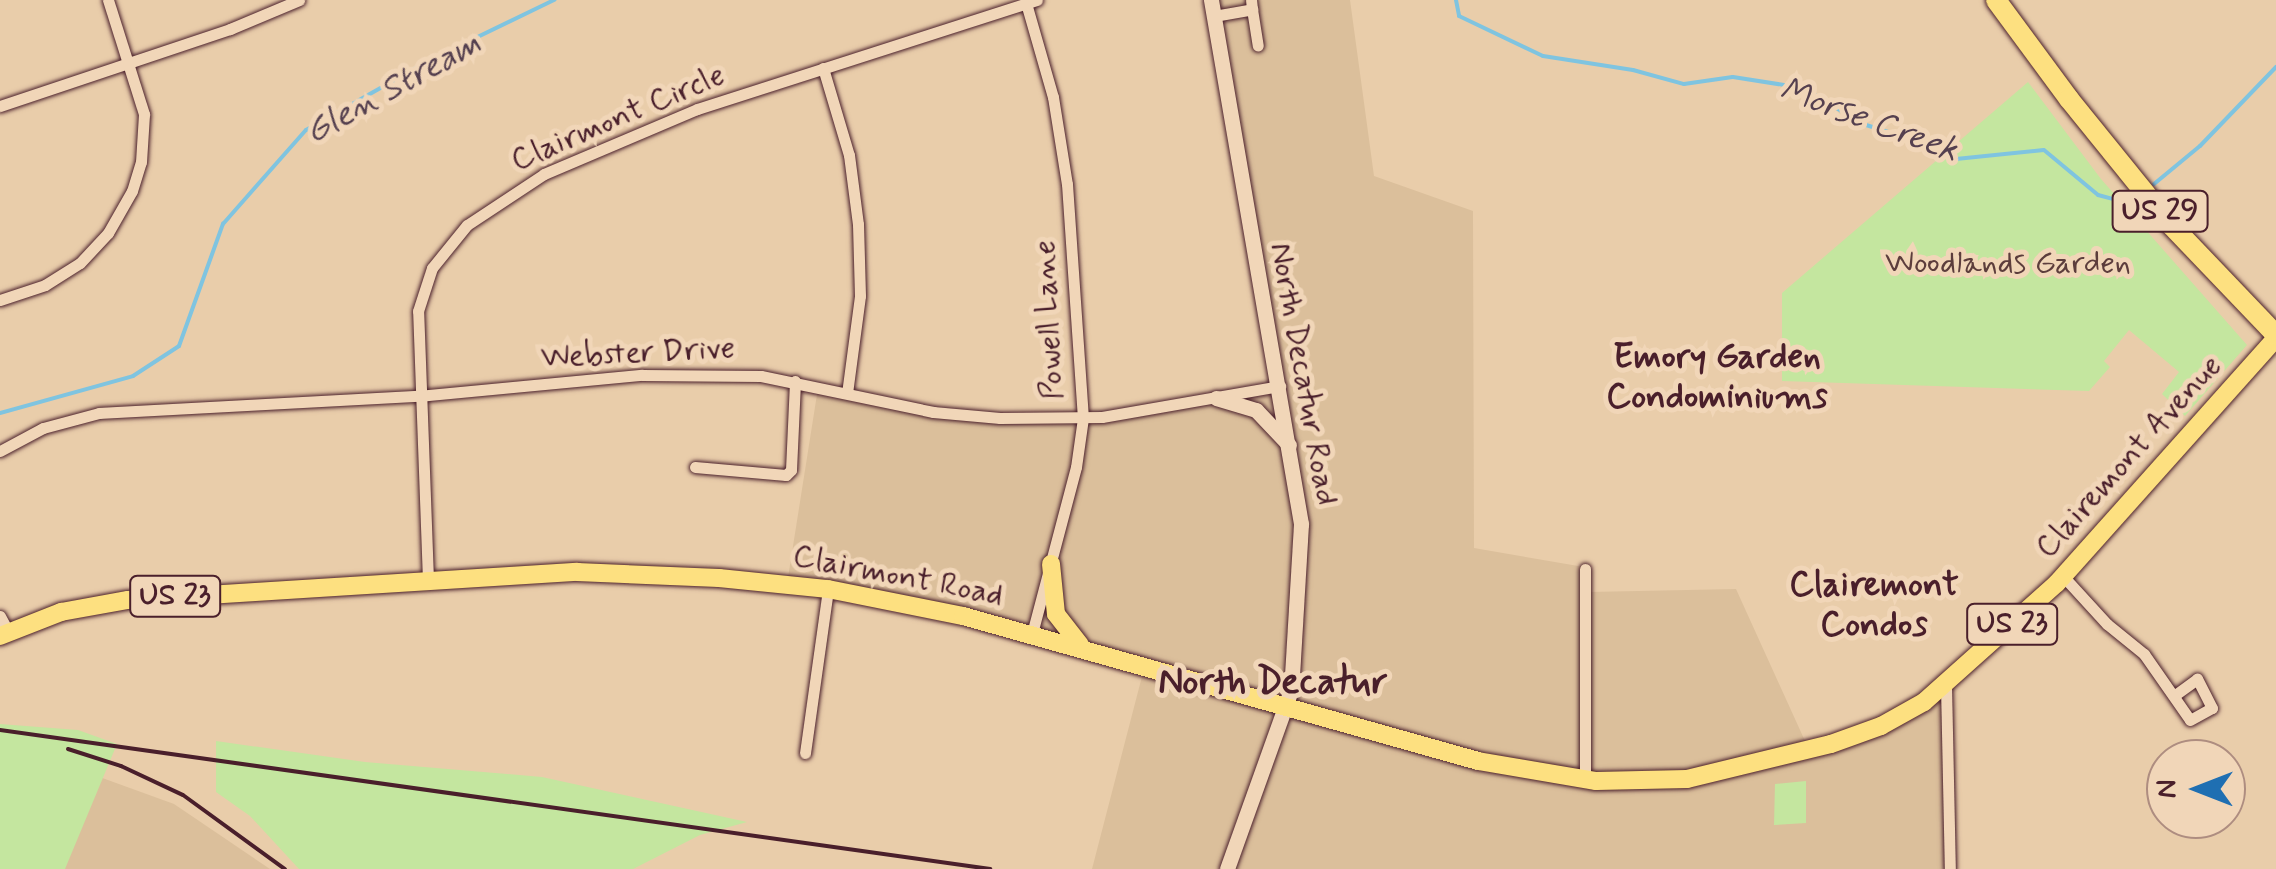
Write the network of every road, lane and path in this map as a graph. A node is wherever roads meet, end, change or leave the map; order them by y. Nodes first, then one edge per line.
1 (108, 0) edge
2 (299, 0) edge
3 (1996, 0) edge
4 (1031, 2) edge
5 (1253, 3) edge
6 (281, 4) edge
7 (1212, 8) edge
8 (1258, 46) dead end
9 (130, 60) junction
10 (823, 68) junction
11 (0, 106) edge
12 (0, 300) edge
13 (2276, 337) edge
14 (795, 382) junction
15 (1280, 386) junction
16 (848, 392) junction
17 (418, 396) junction
18 (1216, 398) junction
19 (1082, 418) junction
20 (1291, 448) junction
21 (0, 451) edge
22 (695, 468) dead end
23 (1051, 564) junction
24 (1585, 569) dead end
25 (2063, 576) junction
26 (428, 580) junction
27 (828, 589) junction
28 (3, 628) edge
29 (1032, 633) junction
30 (1084, 649) junction
31 (1946, 686) junction
32 (2175, 694) dead end
33 (1286, 708) junction
34 (805, 753) dead end
35 (1770, 761) joint
36 (1585, 780) junction
37 (1227, 869) edge
38 (1950, 869) edge

1 - 9 street
2 - 6 street
3 - 13 highway, US 29
4 - 10 street, Clairmont Circle
4 - 19 street, Powell Lane
5 - 7 street
5 - 8 street
6 - 9 street
7 - 15 main road, North Decatur Road
9 - 11 street
9 - 12 street
10 - 16 street
10 - 17 street, Clairmont Circle
13 - 25 main road, Clairemont Avenue / US 23
14 - 16 street, Webster Drive
14 - 17 street, Webster Drive
14 - 22 street
15 - 18 street, Webster Drive
15 - 20 main road, North Decatur Road
16 - 19 street, Webster Drive
17 - 21 street, Webster Drive
17 - 26 street, Clairmont Circle
18 - 19 street, Webster Drive
18 - 20 main road
19 - 23 street, Powell Lane
20 - 33 main road, North Decatur Road
23 - 29 street, Powell Lane
23 - 30 main road
24 - 36 street
25 - 31 main road, Clairemont Avenue / US 23
25 - 32 street
26 - 27 main road, Clairmont Road / US 23
26 - 28 main road, Clairmont Road / US 23
27 - 29 main road, Clairmont Road / US 23
27 - 34 street
29 - 30 main road, Clairmont Road / US 23
30 - 33 main road, Clairmont Road / US 23
31 - 35 main road, Clairemont Avenue / US 23
31 - 38 street
33 - 36 main road, Clairmont Road / US 23
33 - 37 main road, North Decatur Road
35 - 36 main road, Clairmont Road / US 23

